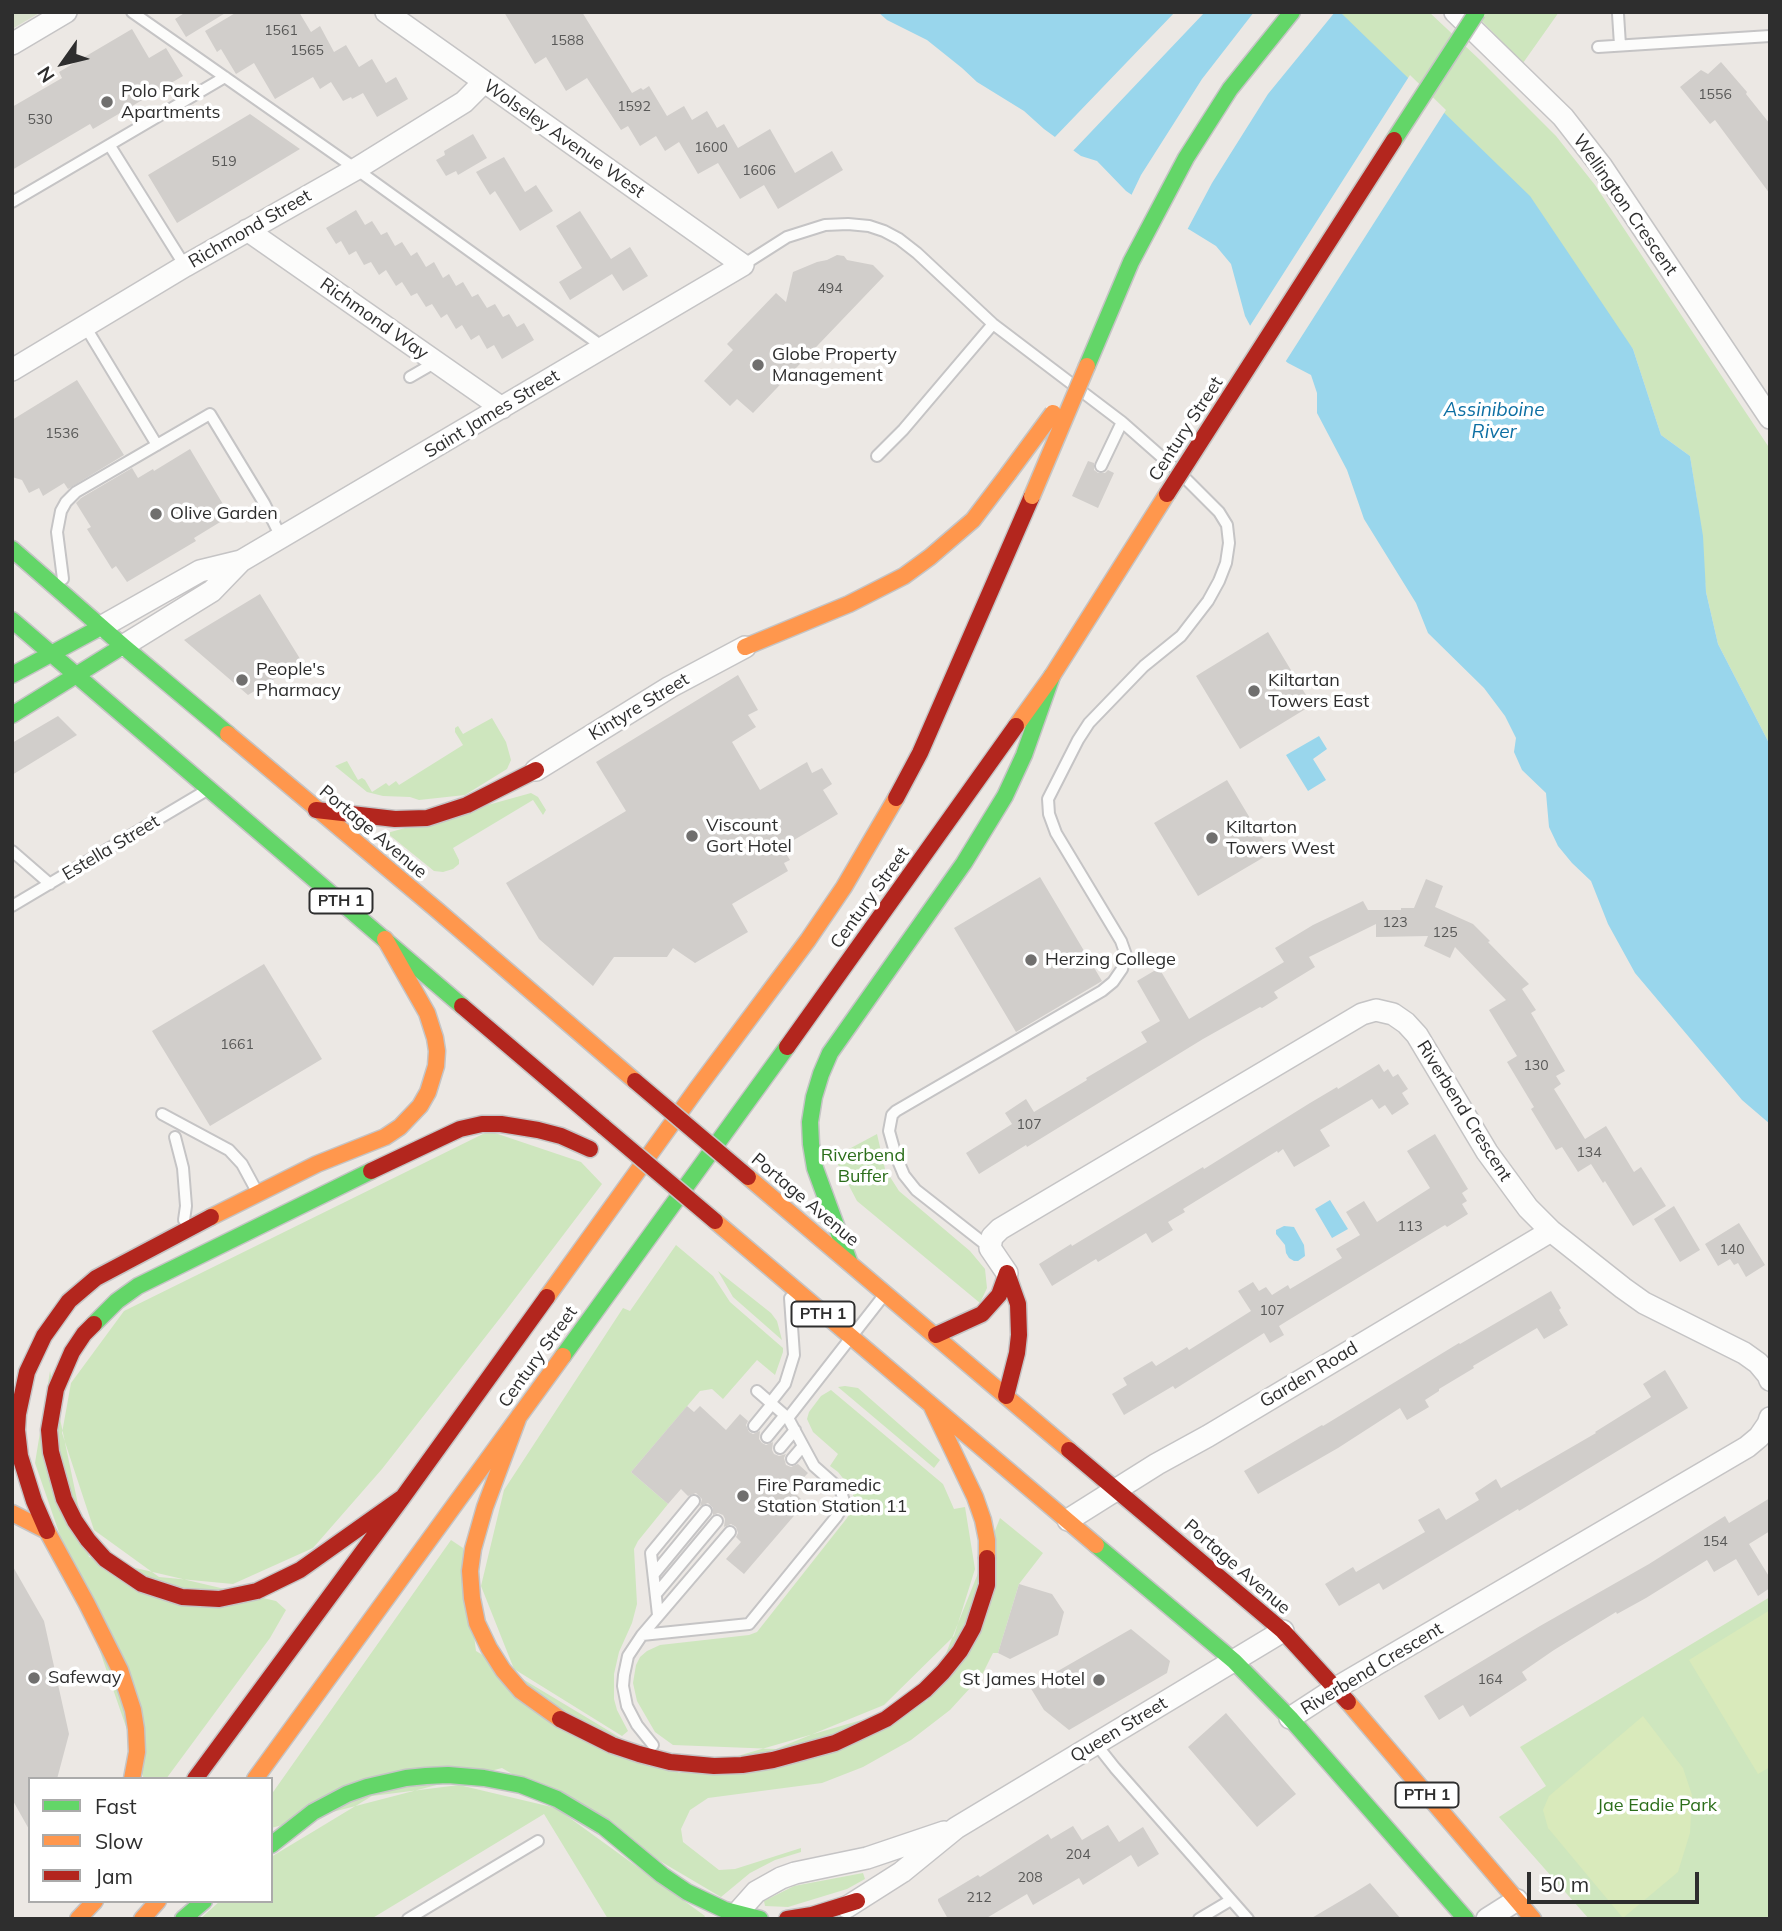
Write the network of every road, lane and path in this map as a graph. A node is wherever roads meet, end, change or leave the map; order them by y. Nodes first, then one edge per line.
1 (66, 12) edge
2 (132, 12) edge
3 (386, 12) edge
4 (1293, 12) edge
5 (1455, 12) edge
6 (1477, 12) edge
7 (1618, 14) dead end
8 (1770, 36) edge
9 (12, 44) edge
10 (1620, 45) junction
11 (1598, 47) dead end
12 (225, 77) junction
13 (484, 82) junction
14 (110, 146) junction
15 (356, 169) junction
16 (12, 202) edge
17 (247, 230) junction
18 (743, 264) junction
19 (185, 266) junction
20 (993, 324) junction
21 (85, 326) junction
22 (604, 348) junction
23 (436, 362) junction
24 (1087, 366) junction
25 (12, 369) edge
26 (410, 377) dead end
27 (502, 408) junction
28 (1770, 418) edge
29 (1122, 422) junction
30 (157, 445) junction
31 (877, 456) dead end
32 (1101, 466) dead end
33 (281, 537) junction
34 (12, 549) edge
35 (241, 561) junction
36 (66, 596) junction
37 (12, 620) edge
38 (100, 627) junction
39 (123, 646) junction
40 (745, 647) joint
41 (51, 653) junction
42 (12, 675) edge
43 (76, 676) junction
44 (1052, 676) junction
45 (12, 716) edge
46 (536, 770) joint
47 (210, 789) junction
48 (316, 810) junction
49 (12, 851) edge
50 (50, 884) junction
51 (12, 906) edge
52 (385, 939) junction
53 (162, 1114) dead end
54 (175, 1137) dead end
55 (596, 1152) dead end
56 (625, 1168) dead end
57 (257, 1193) junction
58 (696, 1205) junction
59 (248, 1213) dead end
60 (226, 1230) dead end
61 (1551, 1231) junction
62 (179, 1233) junction
63 (990, 1248) junction
64 (201, 1254) junction
65 (850, 1263) junction
66 (1007, 1273) junction
67 (790, 1285) junction
68 (886, 1294) junction
69 (936, 1335) junction
70 (851, 1338) junction
71 (1770, 1380) edge
72 (757, 1391) dead end
73 (1006, 1396) junction
74 (771, 1403) junction
75 (932, 1407) junction
76 (519, 1416) junction
77 (787, 1417) junction
78 (1770, 1418) edge
79 (754, 1426) dead end
80 (794, 1430) junction
81 (15, 1433) edge
82 (767, 1437) dead end
83 (803, 1446) junction
84 (780, 1448) dead end
85 (792, 1459) dead end
86 (1118, 1489) junction
87 (403, 1497) junction
88 (694, 1501) dead end
89 (706, 1511) dead end
90 (12, 1513) edge
91 (1068, 1520) junction
92 (718, 1521) dead end
93 (47, 1531) junction
94 (730, 1532) dead end
95 (654, 1574) junction
96 (656, 1594) junction
97 (658, 1615) junction
98 (1283, 1632) junction
99 (642, 1635) junction
100 (1234, 1661) junction
101 (1336, 1688) junction
102 (1290, 1718) junction
103 (1096, 1744) junction
104 (670, 1762) junction
105 (132, 1777) edge
106 (196, 1777) edge
107 (256, 1777) edge
108 (956, 1828) junction
109 (538, 1841) dead end
110 (273, 1843) edge
111 (1231, 1900) junction
112 (1517, 1900) junction
113 (857, 1901) junction
114 (93, 1903) edge
115 (156, 1903) edge
116 (202, 1903) edge
117 (733, 1916) edge
118 (78, 1919) edge
119 (142, 1919) edge
120 (183, 1919) edge
121 (408, 1919) edge
122 (760, 1919) edge
123 (788, 1919) edge
124 (828, 1919) edge
125 (1199, 1919) edge
126 (1248, 1919) edge
127 (1466, 1919) edge
128 (1487, 1919) edge
129 (1533, 1919) edge

1 - 9 street
2 - 12 lane
3 - 13 street, Wolseley Avenue West
4 - 24 main road, Century Street
5 - 28 street, Wellington Crescent
6 - 44 main road, Century Street, bridge
7 - 10 lane
8 - 10 lane
10 - 11 lane
12 - 14 lane
12 - 15 lane
13 - 15 street, Richmond Street
13 - 18 street, Wolseley Avenue West
14 - 16 lane
14 - 19 lane
15 - 17 street, Richmond Street
15 - 22 lane
17 - 19 street, Richmond Street
17 - 23 street, Richmond Way
18 - 20 lane
18 - 22 street, Saint James Street
19 - 21 street, Richmond Street
20 - 29 lane
20 - 31 lane
21 - 25 street, Richmond Street
21 - 30 lane
22 - 27 street, Saint James Street
23 - 26 lane
23 - 27 street, Richmond Way
24 - 40 main road, bridge
24 - 87 main road, Century Street, bridge
27 - 33 street, Saint James Street
29 - 32 lane
29 - 63 lane
30 - 33 lane
30 - 36 lane
33 - 35 street, Saint James Street
34 - 36 main road, Portage Avenue / PTH 1
35 - 38 street, Saint James Street
35 - 39 street, Saint James Street
36 - 38 main road, Portage Avenue / PTH 1
37 - 41 main road, PTH 1
38 - 39 main road, Portage Avenue / PTH 1
38 - 41 main road, Saint James Street
39 - 43 main road, Saint James Street
39 - 48 main road, Portage Avenue / PTH 1
40 - 46 street, Kintyre Street
41 - 42 main road, Saint James Street
41 - 43 main road, PTH 1
43 - 45 main road, Saint James Street
43 - 47 main road, PTH 1
44 - 65 main road
44 - 76 main road, Century Street
46 - 48 main road
47 - 50 lane, Estella Street
47 - 52 main road, PTH 1
48 - 65 main road, Portage Avenue / PTH 1, bridge
49 - 50 lane
50 - 51 lane, Estella Street
52 - 57 main road
52 - 58 main road, PTH 1, bridge
53 - 57 lane
54 - 62 lane
55 - 64 main road
56 - 58 main road, bridge
57 - 59 lane
57 - 62 main road
58 - 67 main road, PTH 1, bridge
60 - 64 lane
61 - 63 street, Riverbend Crescent
61 - 71 street, Riverbend Crescent
61 - 86 street, Garden Road
62 - 81 main road
63 - 66 street
64 - 87 main road
65 - 68 main road, Portage Avenue / PTH 1
66 - 69 main road
66 - 73 main road
67 - 70 main road, PTH 1
67 - 74 lane
68 - 69 main road, Portage Avenue / PTH 1
68 - 70 lane
69 - 73 main road, Portage Avenue / PTH 1
70 - 75 main road, PTH 1
70 - 77 lane
72 - 74 lane
73 - 86 main road, Portage Avenue / PTH 1
74 - 77 lane
74 - 79 lane
75 - 91 main road, PTH 1
75 - 104 main road
76 - 104 main road
76 - 107 main road, Century Street
77 - 80 lane
77 - 82 lane
78 - 101 street, Riverbend Crescent
80 - 83 lane
80 - 84 lane
81 - 93 main road
83 - 85 lane
83 - 99 lane
86 - 91 street, Garden Road
86 - 98 main road, Portage Avenue / PTH 1
87 - 106 main road, Century Street
88 - 95 lane
89 - 95 lane
90 - 93 main road
91 - 100 main road, PTH 1
92 - 96 lane
93 - 105 main road
94 - 97 lane
95 - 96 lane
96 - 97 lane
97 - 99 lane
98 - 100 street, Queen Street
98 - 101 main road, Portage Avenue / PTH 1
99 - 104 lane
100 - 102 main road, PTH 1
100 - 103 street, Queen Street
101 - 102 street, Riverbend Crescent
101 - 112 main road, Portage Avenue / PTH 1
102 - 127 main road, PTH 1
103 - 108 street, Queen Street
103 - 111 lane
108 - 113 street, Queen Street
108 - 117 street, Queen Street
109 - 121 lane
110 - 117 main road
111 - 125 lane
111 - 126 lane
112 - 128 street
112 - 129 main road, Portage Avenue / PTH 1
113 - 123 main road
113 - 124 street, Queen Street
114 - 118 main road
115 - 119 main road
116 - 120 main road
117 - 122 main road

